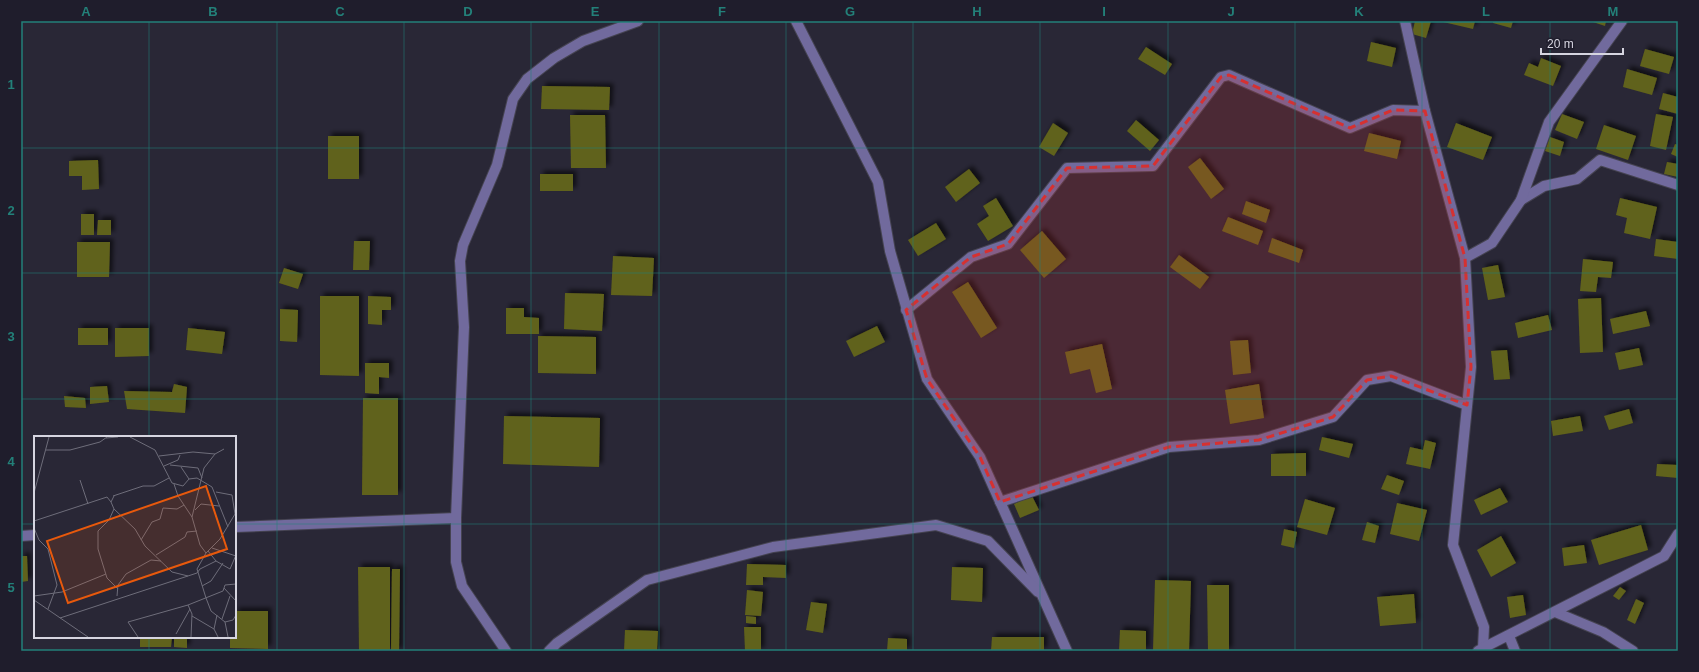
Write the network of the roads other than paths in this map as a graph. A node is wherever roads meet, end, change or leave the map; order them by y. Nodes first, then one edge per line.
1 (638, 21) edge
2 (796, 21) edge
3 (1405, 21) edge
4 (1622, 21) edge
5 (1425, 111) junction
6 (1678, 185) edge
7 (1521, 200) junction
8 (1465, 258) junction
9 (906, 310) junction
10 (1468, 405) junction
11 (1000, 502) junction
12 (456, 518) junction
13 (236, 527) edge
14 (1678, 534) edge
15 (21, 536) edge
16 (34, 536) edge
17 (1042, 596) junction
18 (1555, 612) junction
19 (1509, 636) junction
20 (1481, 650) edge
21 (506, 651) edge
22 (549, 651) edge
23 (1067, 651) edge
24 (1515, 651) edge
25 (1633, 651) edge

1 - 12 street
2 - 9 street
3 - 5 street
4 - 7 street
5 - 8 street
5 - 9 street
6 - 7 street
7 - 8 street
8 - 10 street
9 - 11 street
10 - 11 street
10 - 20 street
11 - 17 street
12 - 13 street
12 - 21 street
14 - 18 street
15 - 16 street
17 - 22 street
17 - 23 street
18 - 19 street
18 - 25 street
19 - 20 street
19 - 24 street

